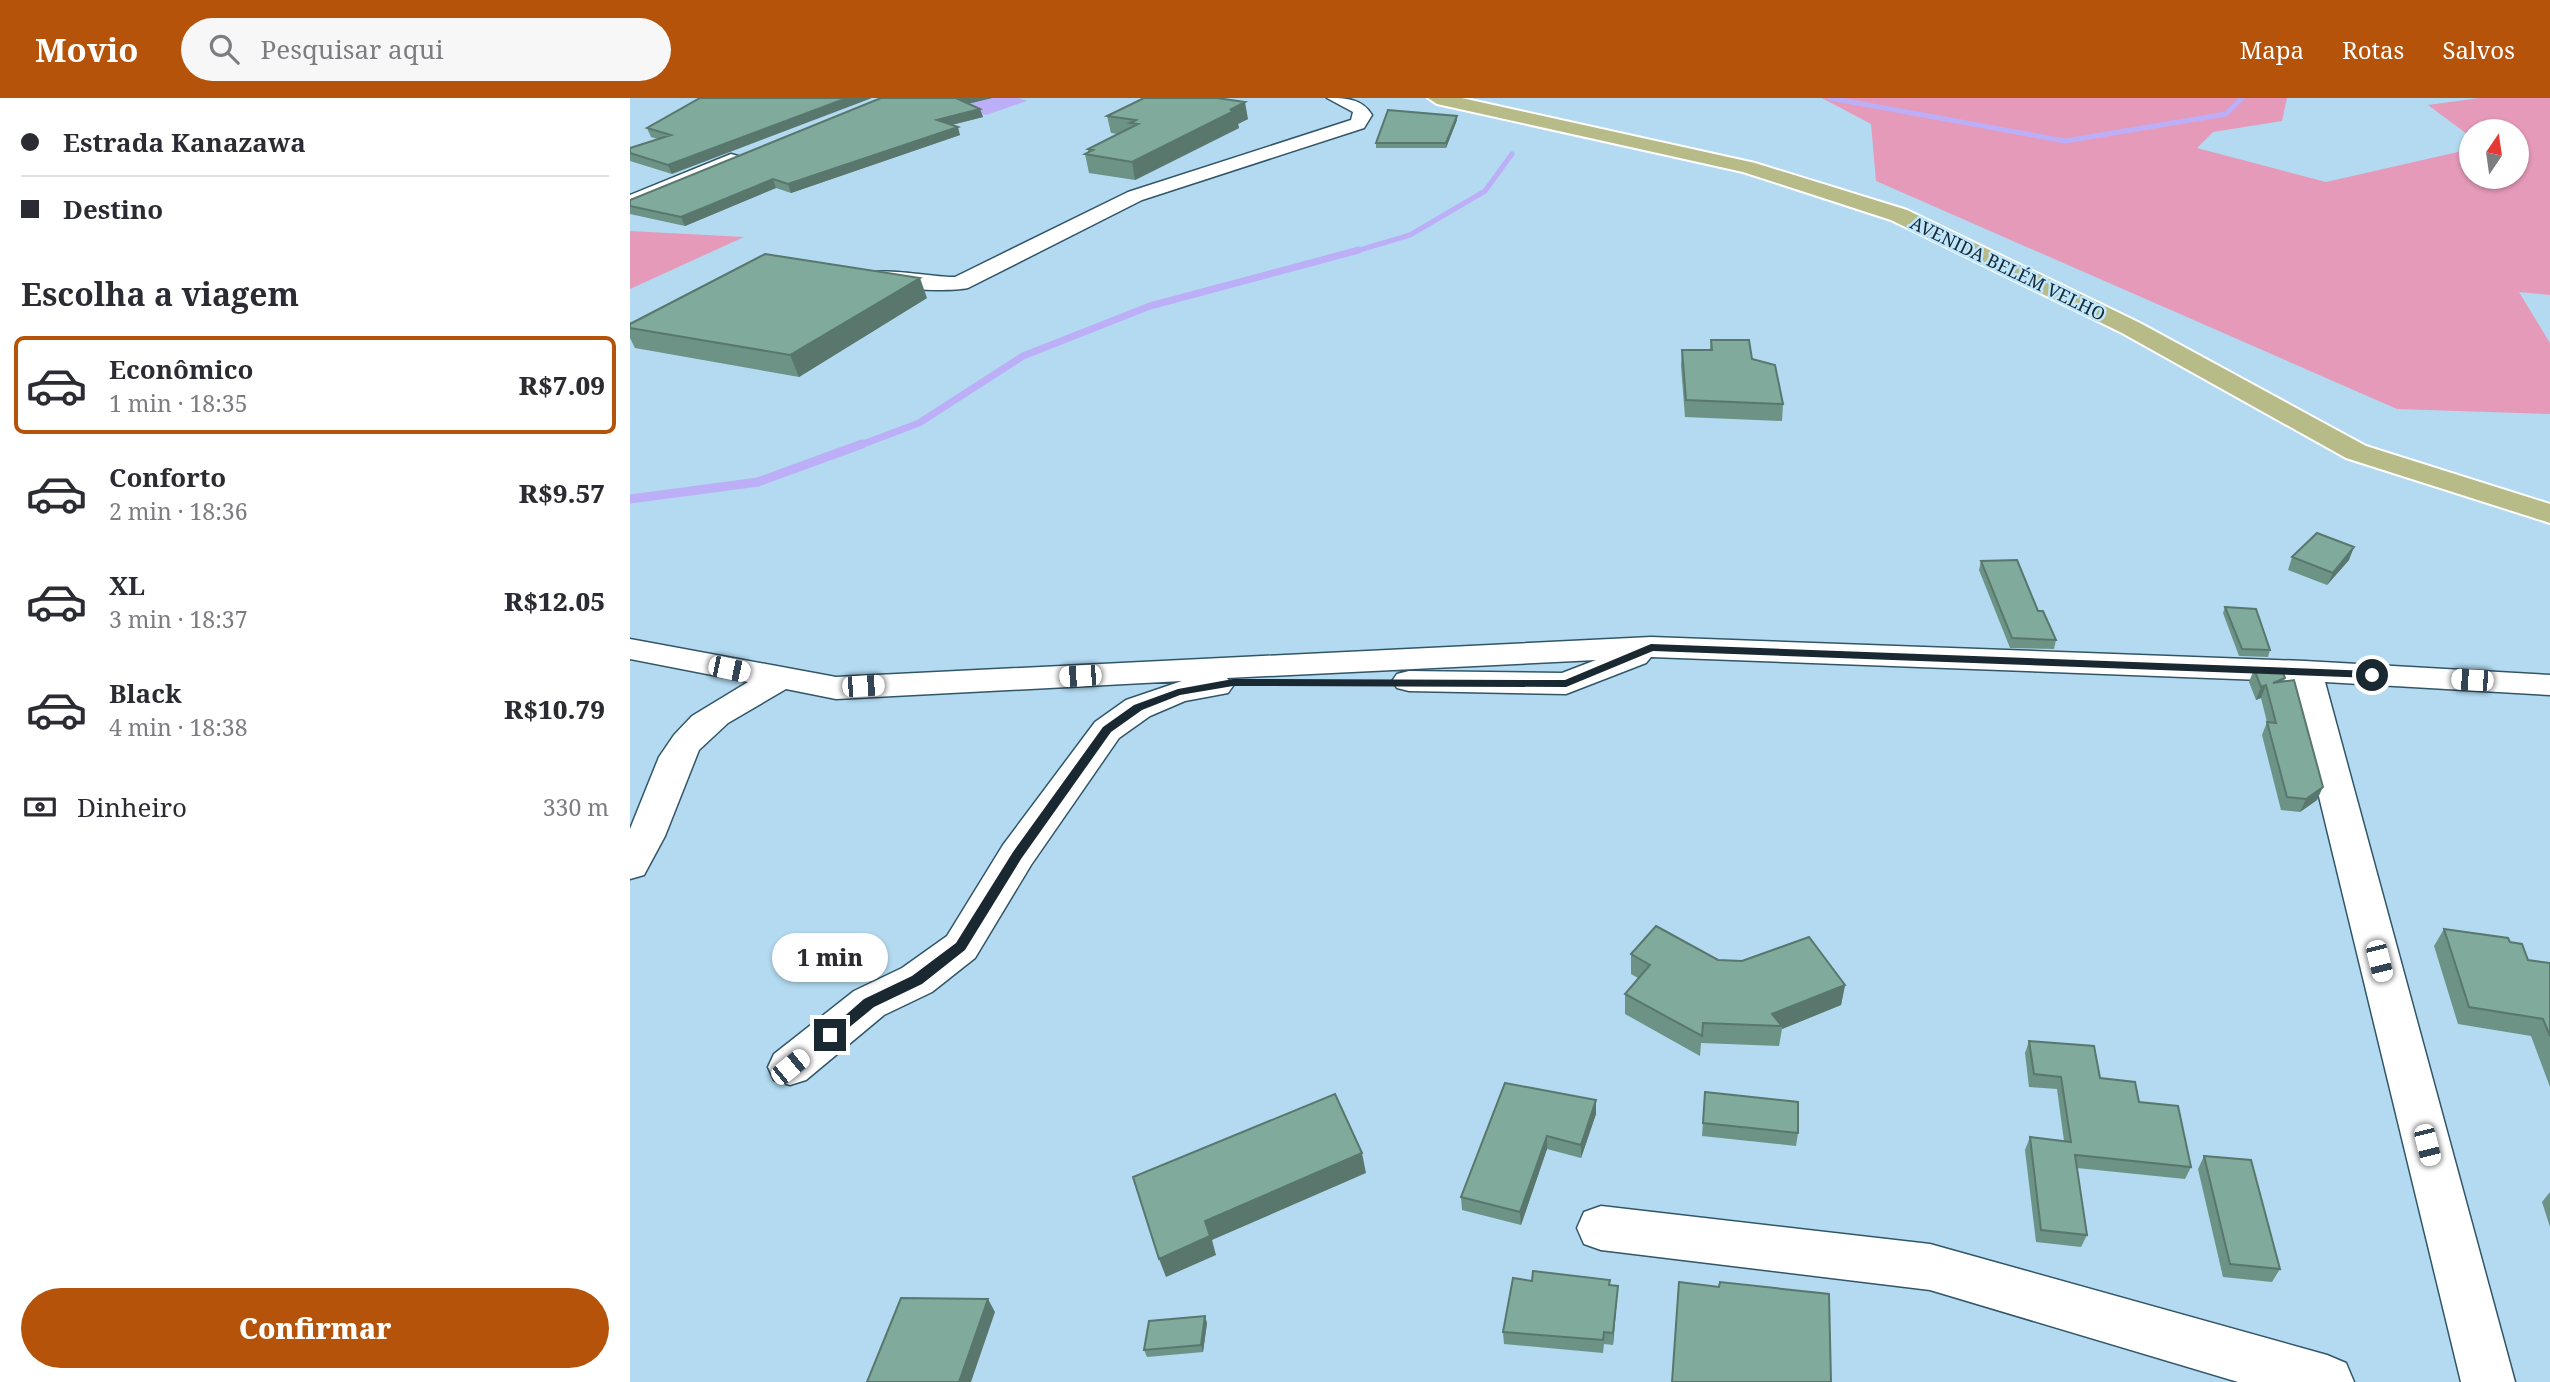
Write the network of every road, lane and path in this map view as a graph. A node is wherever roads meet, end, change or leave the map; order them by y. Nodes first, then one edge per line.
1 (1335, 98) edge
2 (1437, 98) edge
3 (752, 152) edge
4 (630, 202) edge
5 (852, 272) edge
6 (2550, 514) edge
7 (1651, 648) junction
8 (630, 649) edge
9 (2305, 671) junction
10 (778, 679) junction
11 (2550, 685) edge
12 (630, 865) edge
13 (790, 1067) dead end
14 (1601, 1228) dead end
15 (2327, 1382) edge
16 (2488, 1382) edge

1 - 5 street
2 - 6 main road, AVENIDA BELÉM VELHO
3 - 4 street
7 - 9 street
7 - 10 street
7 - 13 street
8 - 10 street
9 - 11 street
9 - 16 street
10 - 12 street
14 - 15 street

